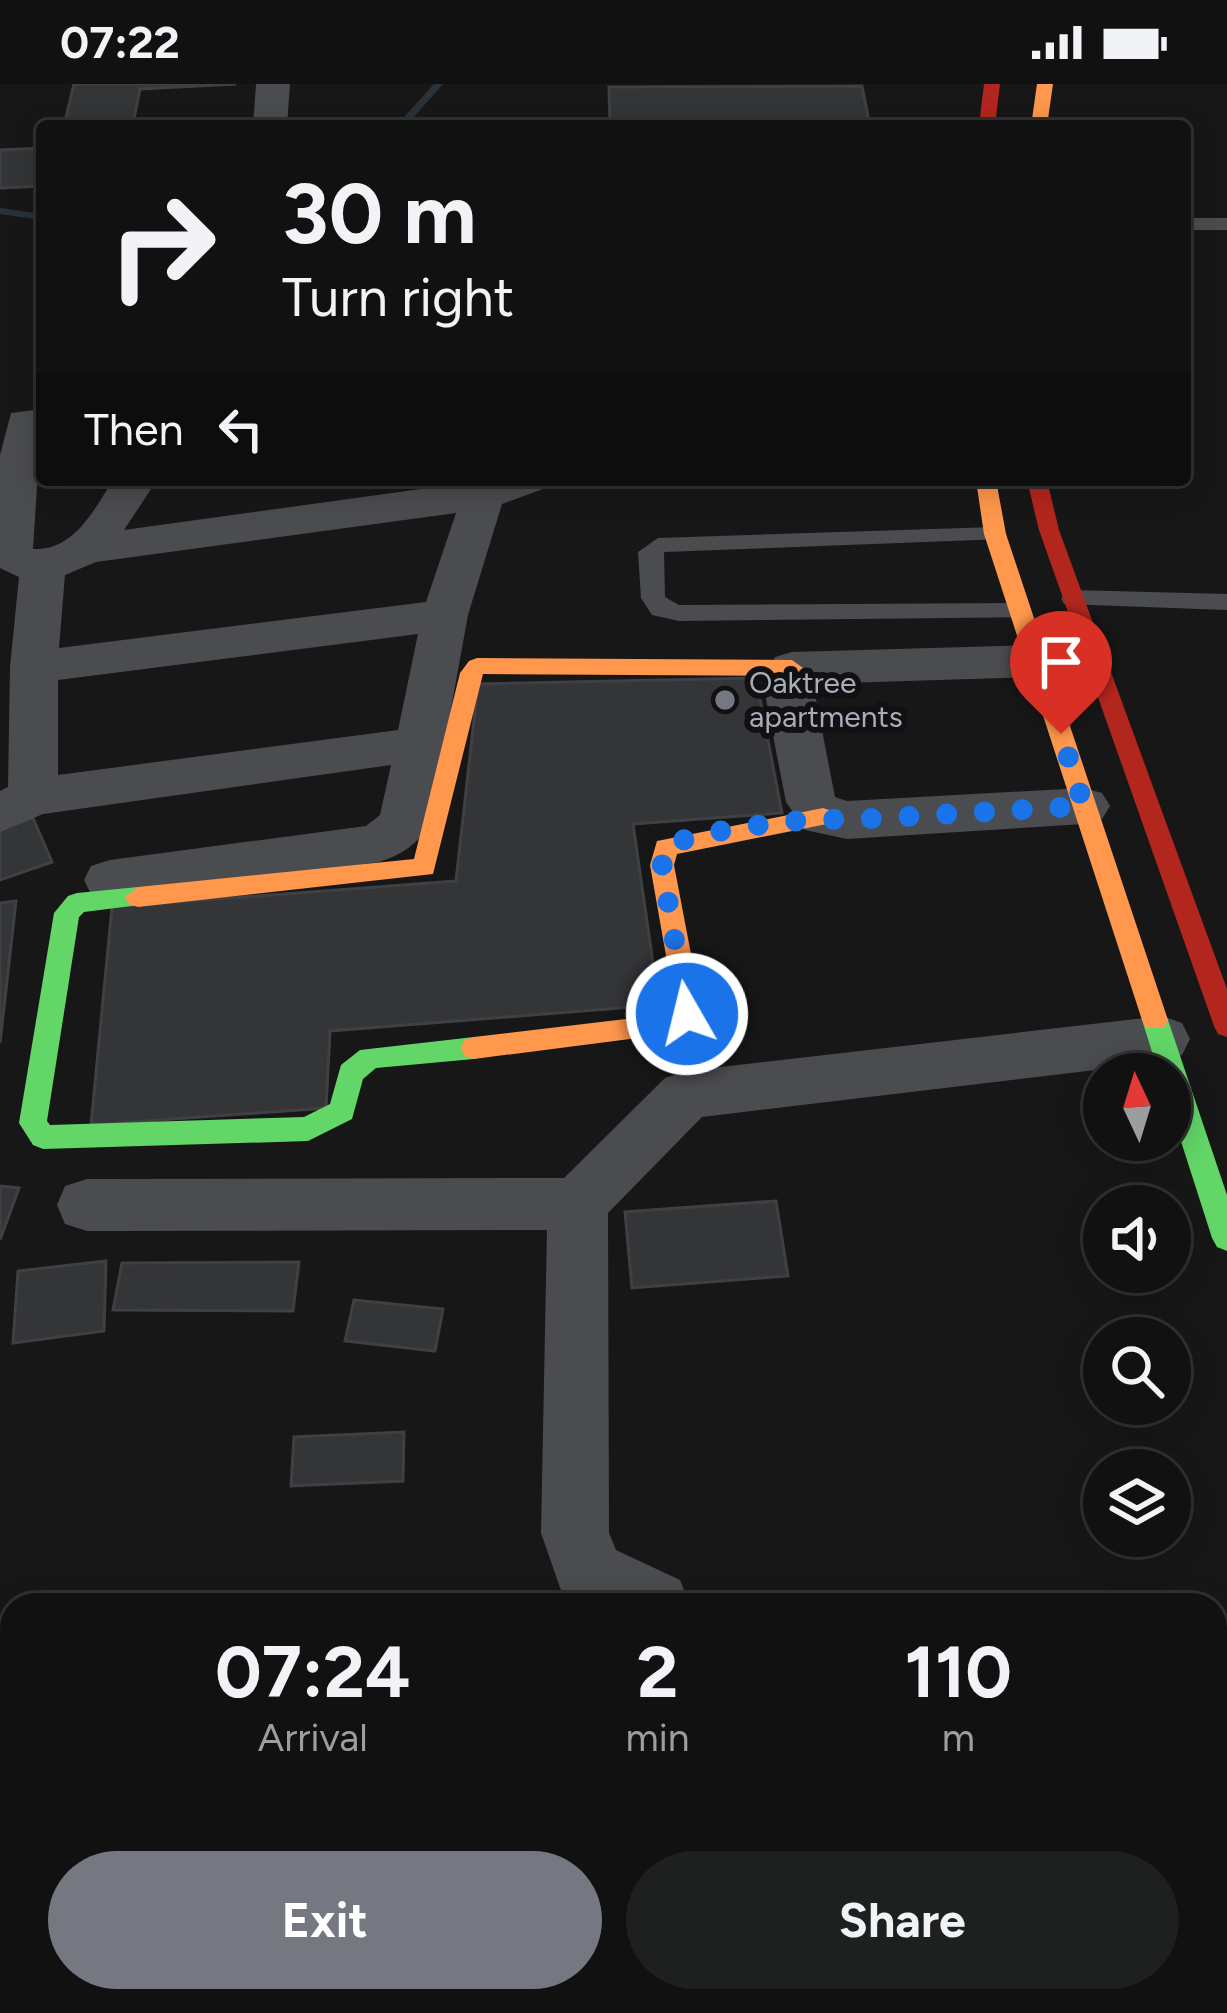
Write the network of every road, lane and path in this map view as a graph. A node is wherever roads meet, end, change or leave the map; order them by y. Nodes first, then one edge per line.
1 (273, 84) edge
2 (992, 84) edge
3 (1045, 84) edge
4 (270, 120) edge
5 (989, 120) edge
6 (1040, 120) edge
7 (1191, 224) edge
8 (1227, 224) edge
9 (36, 422) edge
10 (130, 486) edge
11 (511, 486) edge
12 (987, 486) edge
13 (1039, 486) edge
14 (483, 496) junction
15 (995, 534) junction
16 (65, 558) junction
17 (1073, 598) junction
18 (1227, 602) edge
19 (1020, 611) junction
20 (445, 615) junction
21 (1037, 661) junction
22 (34, 667) junction
23 (792, 668) junction
24 (17, 718) edge
25 (419, 743) junction
26 (17, 805) edge
27 (1084, 806) junction
28 (823, 817) junction
29 (94, 883) dead end
30 (1214, 953) edge
31 (1227, 1026) edge
32 (1162, 1040) junction
33 (578, 1204) junction
34 (87, 1205) dead end
35 (1227, 1238) edge
36 (629, 1593) edge

1 - 4 street
2 - 5 street
3 - 6 street
7 - 8 lane
9 - 16 street
10 - 16 street
11 - 14 street
12 - 15 street
13 - 17 street
14 - 16 street
14 - 20 street
15 - 19 street
15 - 19 lane
16 - 22 street
17 - 18 lane
17 - 30 street
19 - 21 street
20 - 22 street
20 - 25 street
21 - 23 street
21 - 27 street
22 - 24 street
23 - 28 street
23 - 28 street
24 - 26 street
25 - 26 street
25 - 29 street
27 - 28 street
27 - 32 street
30 - 31 street
32 - 33 street
32 - 35 street
33 - 34 street
33 - 36 street

